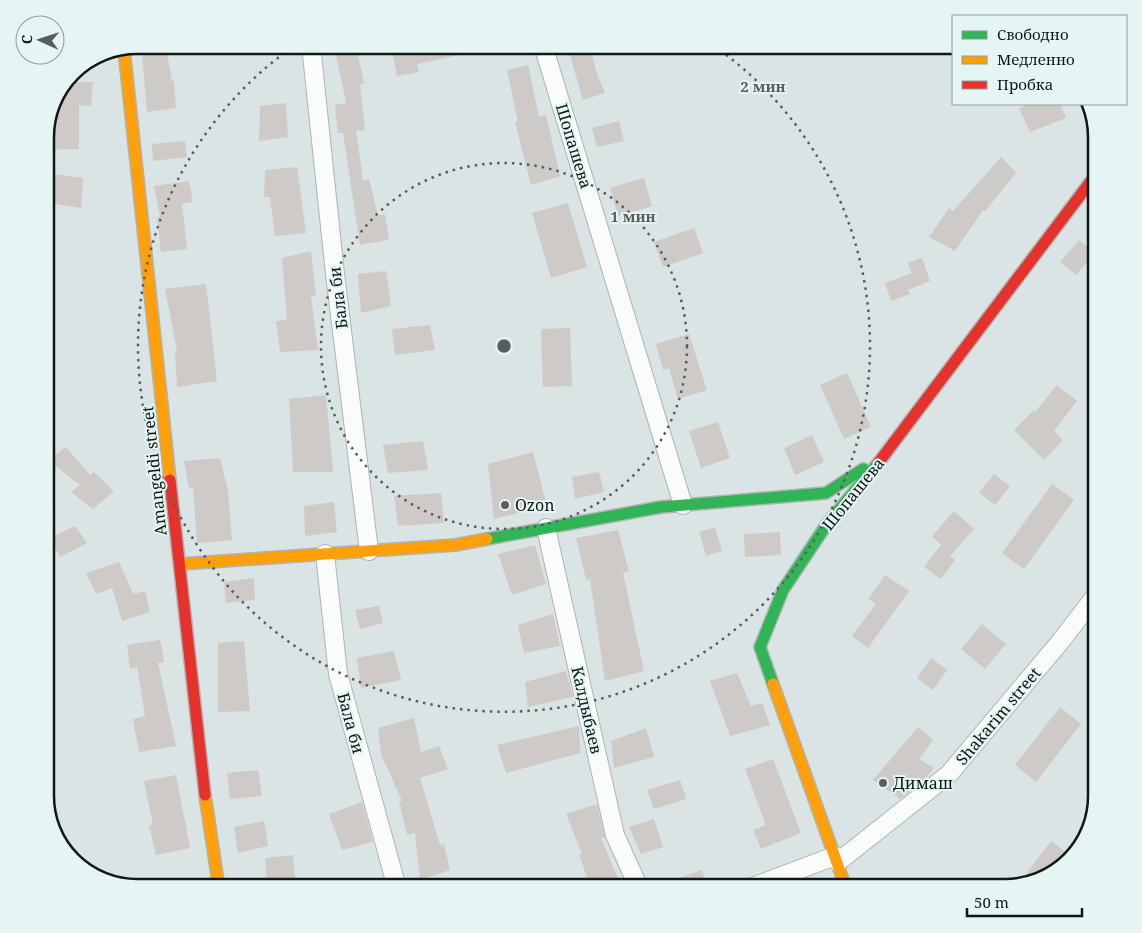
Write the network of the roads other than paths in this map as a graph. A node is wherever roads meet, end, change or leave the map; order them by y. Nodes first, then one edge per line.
1 (312, 54) edge
2 (546, 54) edge
3 (125, 55) edge
4 (1088, 185) edge
5 (884, 456) junction
6 (683, 505) junction
7 (546, 528) junction
8 (369, 551) junction
9 (326, 554) junction
10 (180, 564) junction
11 (1088, 606) edge
12 (836, 859) junction
13 (218, 879) edge
14 (395, 879) edge
15 (635, 879) edge
16 (777, 879) edge
17 (843, 879) edge

1 - 8 street, Бала би
2 - 6 street, Шопашева
3 - 10 street, Amangeldi street
4 - 5 street, Шопашева
5 - 6 street
5 - 12 street, Шопашева
6 - 7 street
7 - 8 street
7 - 15 street, Калдыбаев
8 - 9 street
9 - 10 street
9 - 14 street, Бала би
10 - 13 street, Amangeldi street
11 - 12 street, Shakarim street
12 - 16 street, Shakarim street
12 - 17 street, Шопашева

